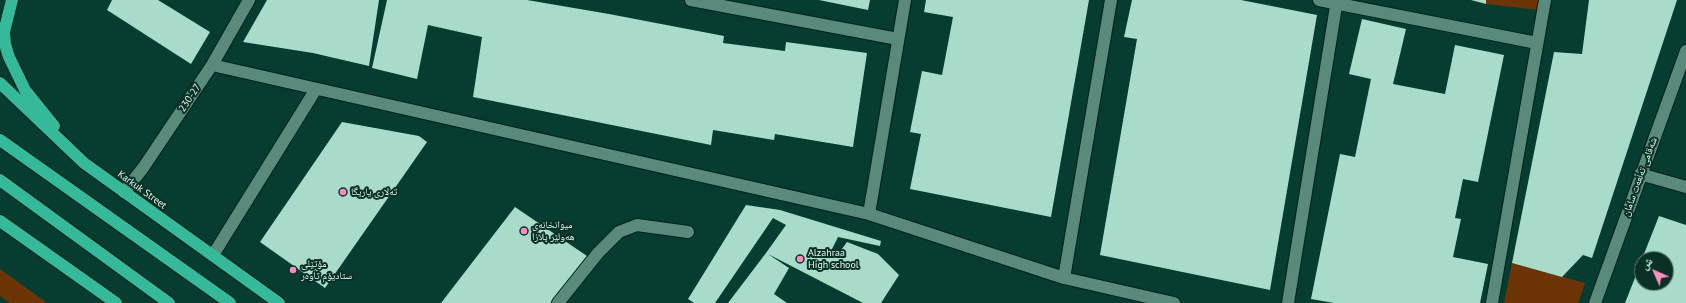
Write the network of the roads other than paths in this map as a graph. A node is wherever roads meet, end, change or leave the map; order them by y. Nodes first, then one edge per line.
1 (12, 0) edge
2 (249, 0) edge
3 (691, 0) edge
4 (905, 0) edge
5 (1111, 0) edge
6 (1319, 0) edge
7 (1545, 0) edge
8 (1336, 2) edge
9 (898, 40) junction
10 (1537, 43) junction
11 (1686, 51) edge
12 (212, 65) junction
13 (0, 84) edge
14 (316, 89) junction
15 (0, 140) edge
16 (84, 163) junction
17 (1640, 174) junction
18 (0, 180) edge
19 (1686, 187) edge
20 (124, 192) junction
21 (869, 214) junction
22 (0, 221) edge
23 (688, 232) dead end
24 (213, 255) junction
25 (1064, 278) junction
26 (116, 303) edge
27 (169, 303) edge
28 (230, 303) edge
29 (279, 303) edge
30 (558, 303) edge
31 (1174, 303) edge
32 (1288, 303) edge
33 (1492, 303) edge
34 (1594, 303) edge

1 - 16 highway
2 - 12 street, 230-27
3 - 9 street
4 - 9 street
5 - 25 street
6 - 8 street
7 - 10 street
8 - 10 street
8 - 32 street
9 - 21 street
10 - 33 street
11 - 17 street, شەقامی تەڵعەت سامان
12 - 14 street
12 - 20 street, 230-27
13 - 16 highway, Karkuk Street
14 - 21 street
14 - 24 street
15 - 28 highway
16 - 20 highway, Karkuk Street
17 - 19 street
17 - 34 street, شەقامی تەڵعەت سامان
18 - 27 highway
20 - 24 highway, Karkuk Street
21 - 25 street
22 - 26 highway
23 - 30 street
24 - 29 highway, Karkuk Street
25 - 31 street

